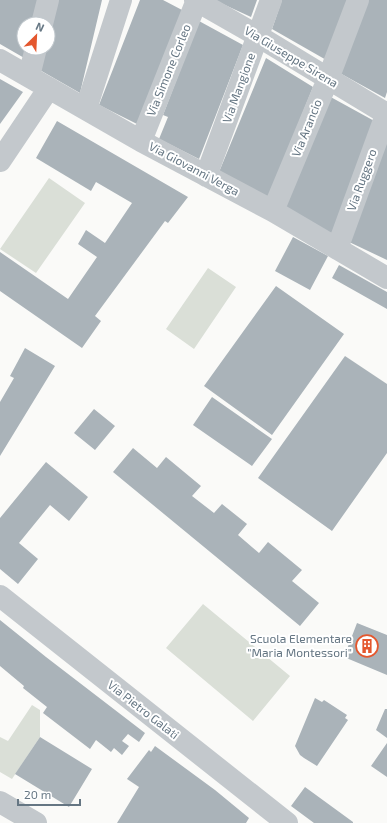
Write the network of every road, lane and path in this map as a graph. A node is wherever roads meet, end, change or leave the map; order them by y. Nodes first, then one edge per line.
1 (48, 0) edge
2 (121, 0) edge
3 (196, 0) edge
4 (271, 0) edge
5 (358, 0) edge
6 (44, 16) edge
7 (258, 36) junction
8 (34, 56) edge
9 (0, 60) edge
10 (29, 76) junction
11 (328, 79) junction
12 (49, 88) junction
13 (86, 109) junction
14 (387, 114) edge
15 (141, 141) junction
16 (0, 161) edge
17 (206, 176) junction
18 (273, 211) junction
19 (337, 249) junction
20 (386, 276) edge
21 (0, 596) edge
22 (0, 802) edge
23 (36, 823) edge
24 (287, 823) edge

1 - 6 street
2 - 13 street
3 - 7 street, Via Giuseppe Sirena
3 - 15 street, Via Simone Corleo
4 - 7 street, Via Mangione
5 - 11 street, Via Arancio
7 - 11 street, Via Giuseppe Sirena
7 - 17 street, Via Mangione
8 - 10 street
9 - 10 street, Via Giovanni Verga
10 - 12 street, Via Giovanni Verga
11 - 14 street, Via Giuseppe Sirena
11 - 18 street, Via Arancio
12 - 13 street, Via Giovanni Verga
12 - 16 street
13 - 15 street, Via Giovanni Verga
14 - 19 street, Via Ruggero
15 - 17 street, Via Giovanni Verga
17 - 18 street, Via Giovanni Verga
18 - 19 street, Via Giovanni Verga
19 - 20 street, Via Giovanni Verga
21 - 24 street, Via Pietro Galati
22 - 23 street

